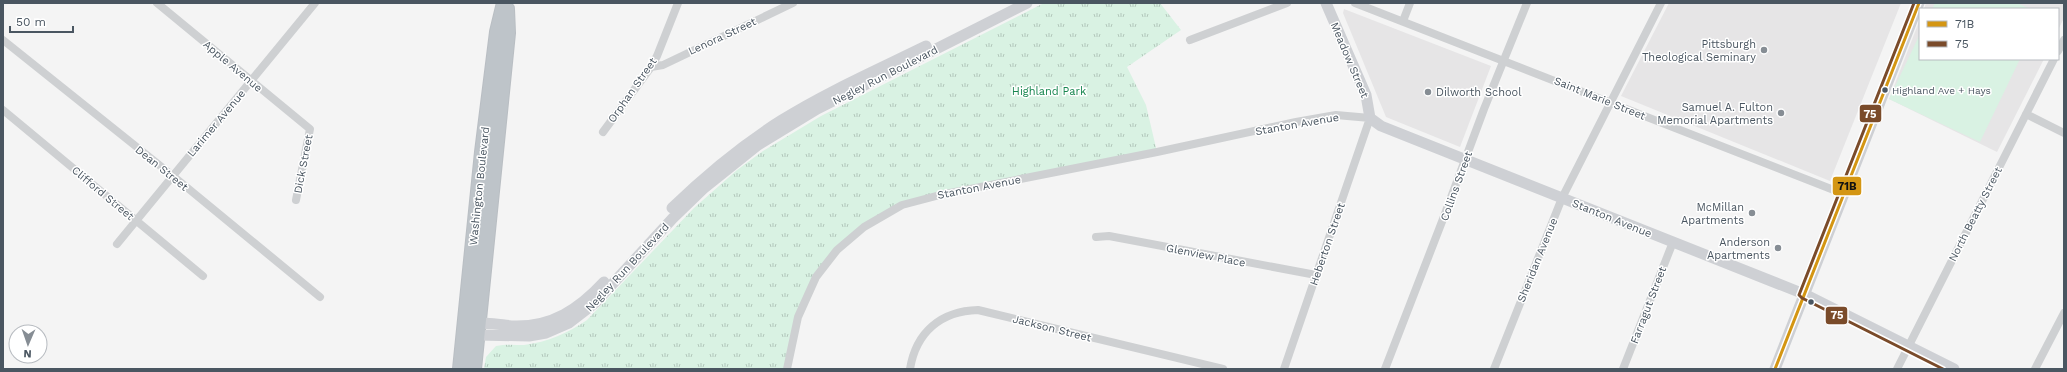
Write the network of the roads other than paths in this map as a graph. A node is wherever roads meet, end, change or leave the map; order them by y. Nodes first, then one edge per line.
1 (157, 3) edge
2 (315, 3) edge
3 (505, 3) edge
4 (678, 3) edge
5 (793, 3) edge
6 (1010, 3) edge
7 (1027, 3) edge
8 (1287, 3) edge
9 (1326, 3) edge
10 (1355, 3) edge
11 (1410, 3) edge
12 (1527, 3) edge
13 (1661, 3) edge
14 (1919, 3) edge
15 (1403, 21) junction
16 (3, 40) edge
17 (1190, 40) dead end
18 (2064, 40) edge
19 (2059, 49) edge
20 (2053, 60) edge
21 (1504, 61) junction
22 (651, 67) junction
23 (251, 81) junction
24 (1611, 102) junction
25 (3, 110) edge
26 (2026, 114) junction
27 (1370, 118) junction
28 (310, 129) joint
29 (604, 132) dead end
30 (2064, 133) edge
31 (1465, 160) junction
32 (173, 176) junction
33 (1844, 194) junction
34 (1562, 198) junction
35 (296, 200) dead end
36 (136, 220) junction
37 (1096, 237) dead end
38 (1673, 242) junction
39 (117, 244) dead end
40 (1316, 275) junction
41 (204, 276) dead end
42 (1804, 294) junction
43 (320, 297) dead end
44 (2064, 313) edge
45 (464, 328) junction
46 (478, 329) junction
47 (1908, 346) junction
48 (460, 369) edge
49 (474, 369) edge
50 (787, 369) edge
51 (910, 369) edge
52 (1223, 369) edge
53 (1284, 369) edge
54 (1385, 369) edge
55 (1494, 369) edge
56 (1623, 369) edge
57 (1775, 369) edge
58 (1897, 369) edge
59 (1954, 369) edge
60 (2035, 369) edge

1 - 23 street, Apple Avenue
2 - 23 street, Larimer Avenue
3 - 45 highway, Washington Boulevard
3 - 46 highway, Washington Boulevard
4 - 22 street, Orphan Street
5 - 22 street, Lenora Street
6 - 46 main road, Negley Run Boulevard
7 - 46 main road, Negley Run Boulevard
8 - 17 street
9 - 27 main road, Meadow Street
10 - 15 street, Saint Marie Street
11 - 15 street
12 - 21 street, Collins Street
13 - 24 street, Sheridan Avenue
14 - 33 main road
15 - 21 street, Saint Marie Street
16 - 32 street, Dean Street
18 - 19 street
20 - 26 street, North Beatty Street
21 - 24 street, Saint Marie Street
21 - 31 street, Collins Street
22 - 29 street, Orphan Street
23 - 28 street, Apple Avenue
23 - 32 street, Larimer Avenue
24 - 33 street, Saint Marie Street
24 - 34 street, Sheridan Avenue
25 - 36 street, Clifford Street
26 - 30 street
26 - 47 street, North Beatty Street
27 - 31 main road, Stanton Avenue
27 - 40 street, Heberton Street
27 - 50 street, Stanton Avenue
28 - 35 street, Dick Street
31 - 34 main road, Stanton Avenue
31 - 54 street, Collins Street
32 - 36 street, Larimer Avenue
32 - 43 street, Dean Street
33 - 42 main road
34 - 38 main road, Stanton Avenue
34 - 55 street, Sheridan Avenue
36 - 39 street, Larimer Avenue
36 - 41 street, Clifford Street
37 - 40 street, Glenview Place
38 - 42 main road, Stanton Avenue
38 - 56 street, Farragut Street
40 - 53 street, Heberton Street
42 - 47 main road, Stanton Avenue
42 - 57 main road
44 - 60 street
45 - 46 main road, Negley Run Boulevard
45 - 48 highway, Washington Boulevard
46 - 49 highway, Washington Boulevard
47 - 58 street, North Beatty Street
47 - 59 main road, Stanton Avenue
51 - 52 street, Jackson Street

